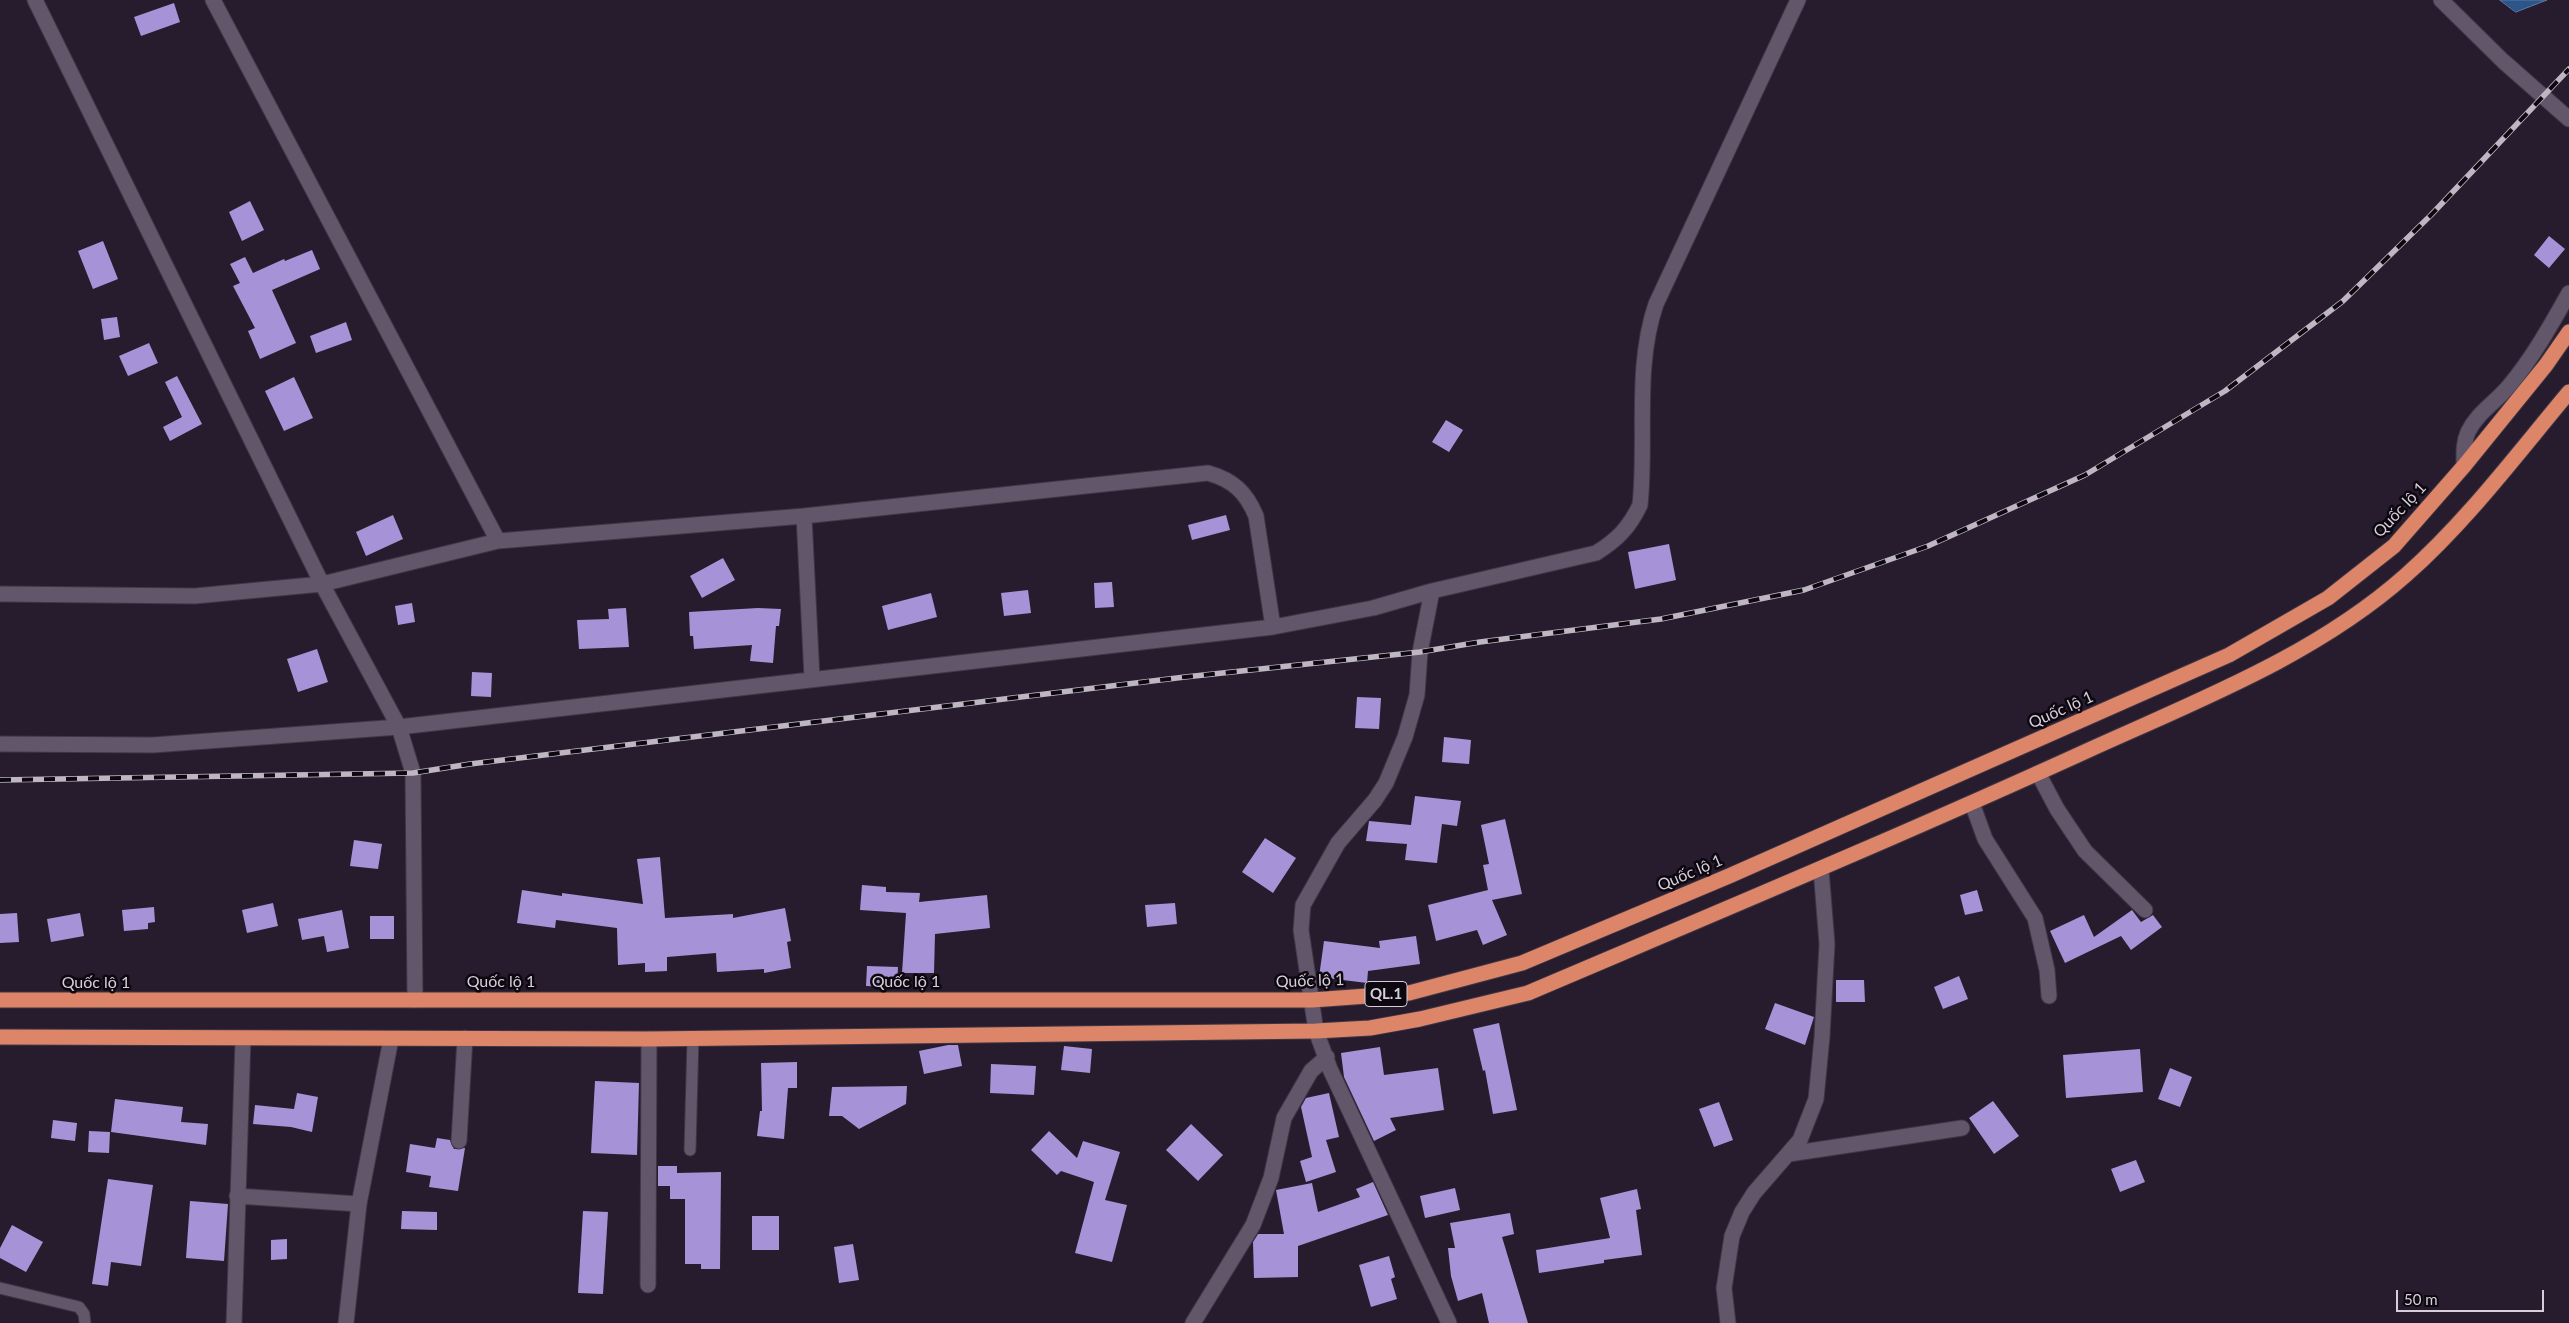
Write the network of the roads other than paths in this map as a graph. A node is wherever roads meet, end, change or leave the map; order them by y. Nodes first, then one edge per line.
1 (35, 0) edge
2 (213, 0) edge
3 (1798, 0) edge
4 (2441, 0) edge
5 (2569, 119) edge
6 (2569, 293) edge
7 (2569, 332) edge
8 (2569, 392) edge
9 (2464, 466) junction
10 (804, 516) junction
11 (498, 541) junction
12 (322, 584) junction
13 (1432, 591) junction
14 (0, 594) edge
15 (1273, 627) junction
16 (812, 678) junction
17 (398, 727) junction
18 (0, 744) edge
19 (2038, 773) junction
20 (1972, 803) junction
21 (1821, 869) junction
22 (2145, 910) dead end
23 (2049, 996) dead end
24 (0, 1000) edge
25 (415, 1000) junction
26 (1312, 1000) junction
27 (1316, 1031) junction
28 (0, 1037) edge
29 (465, 1038) junction
30 (693, 1038) junction
31 (243, 1039) junction
32 (391, 1039) junction
33 (649, 1039) junction
34 (1327, 1057) junction
35 (1962, 1128) dead end
36 (459, 1141) dead end
37 (690, 1150) dead end
38 (1789, 1154) junction
39 (237, 1196) junction
40 (359, 1204) junction
41 (648, 1285) dead end
42 (0, 1288) edge
43 (85, 1323) edge
44 (234, 1323) edge
45 (346, 1323) edge
46 (1192, 1323) edge
47 (1449, 1323) edge
48 (1728, 1323) edge

1 - 12 street
2 - 11 street
3 - 13 street
4 - 5 street
6 - 9 street
7 - 9 highway, Quốc lộ 1 / QL.1
8 - 19 highway, QL.1
9 - 26 highway, Quốc lộ 1 / QL.1
10 - 11 street
10 - 15 street
10 - 16 street
11 - 12 street
12 - 14 street
12 - 17 street
13 - 15 street
13 - 26 street
15 - 16 street
16 - 17 street
17 - 18 street
17 - 25 street
19 - 20 highway, QL.1
19 - 22 street
20 - 21 highway, QL.1
20 - 23 street
21 - 27 highway, QL.1
21 - 38 street
24 - 25 highway, Quốc lộ 1 / QL.1
25 - 26 highway, Quốc lộ 1 / QL.1
26 - 27 street
27 - 30 highway, QL.1
27 - 34 street
28 - 31 highway, QL.1
29 - 32 highway, QL.1
29 - 33 highway, QL.1
29 - 36 street
30 - 33 highway, QL.1
30 - 37 lane
31 - 32 highway, QL.1
31 - 39 street
32 - 40 street
33 - 41 street
34 - 46 street
34 - 47 street
35 - 38 street
38 - 48 street
39 - 40 street
39 - 44 street
40 - 45 street
42 - 43 lane

